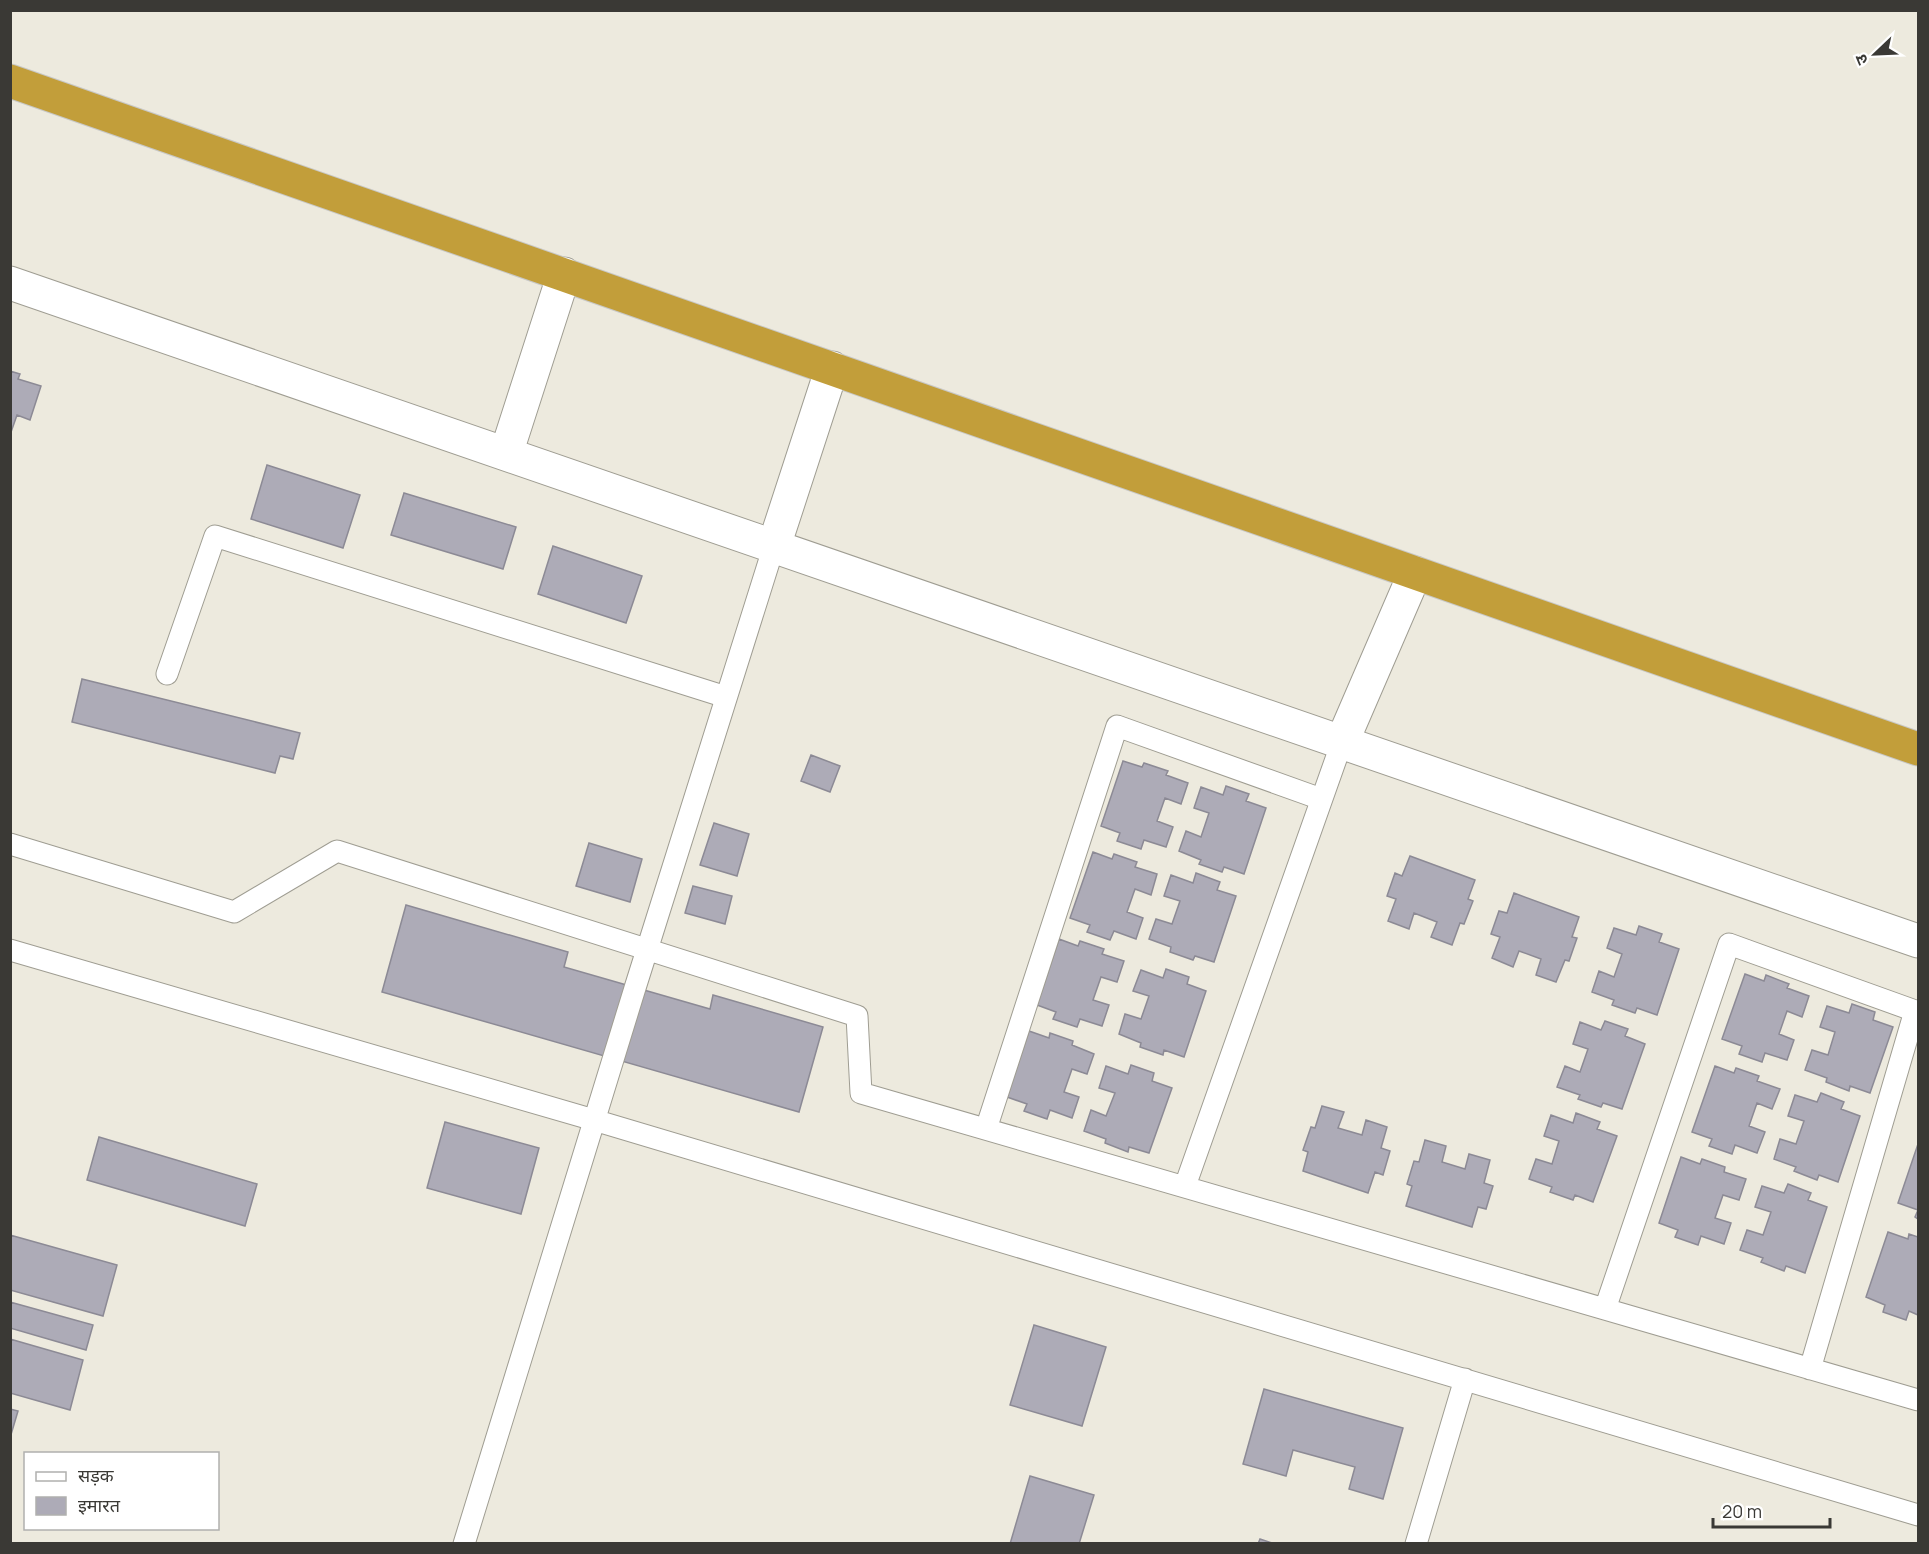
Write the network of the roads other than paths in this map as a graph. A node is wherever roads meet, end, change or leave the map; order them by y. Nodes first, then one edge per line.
1 (10, 81) edge
2 (564, 274) junction
3 (10, 283) edge
4 (832, 368) junction
5 (506, 454) junction
6 (774, 546) junction
7 (1415, 573) junction
8 (167, 674) dead end
9 (726, 697) junction
10 (1342, 742) junction
11 (1918, 749) edge
12 (1321, 799) junction
13 (10, 844) edge
14 (1918, 940) edge
15 (647, 949) junction
16 (10, 950) edge
17 (1917, 1011) edge
18 (594, 1120) junction
19 (986, 1129) junction
20 (1185, 1186) junction
21 (1605, 1309) junction
22 (1810, 1368) junction
23 (1465, 1379) junction
24 (1918, 1400) edge
25 (1918, 1515) edge
26 (464, 1544) edge
27 (1416, 1544) edge

1 - 2 highway
2 - 4 highway
2 - 5 street
3 - 5 street
4 - 6 street
4 - 7 highway
5 - 6 street
6 - 9 lane
6 - 10 street
7 - 10 street
7 - 11 highway
8 - 9 lane
9 - 15 lane
10 - 12 lane
10 - 14 street
12 - 19 lane
12 - 20 lane
13 - 15 lane
15 - 18 lane
15 - 19 lane
16 - 18 lane
17 - 21 lane
17 - 22 lane
18 - 23 lane
18 - 26 lane
19 - 20 lane
20 - 21 lane
21 - 22 lane
22 - 24 lane
23 - 25 lane
23 - 27 lane

